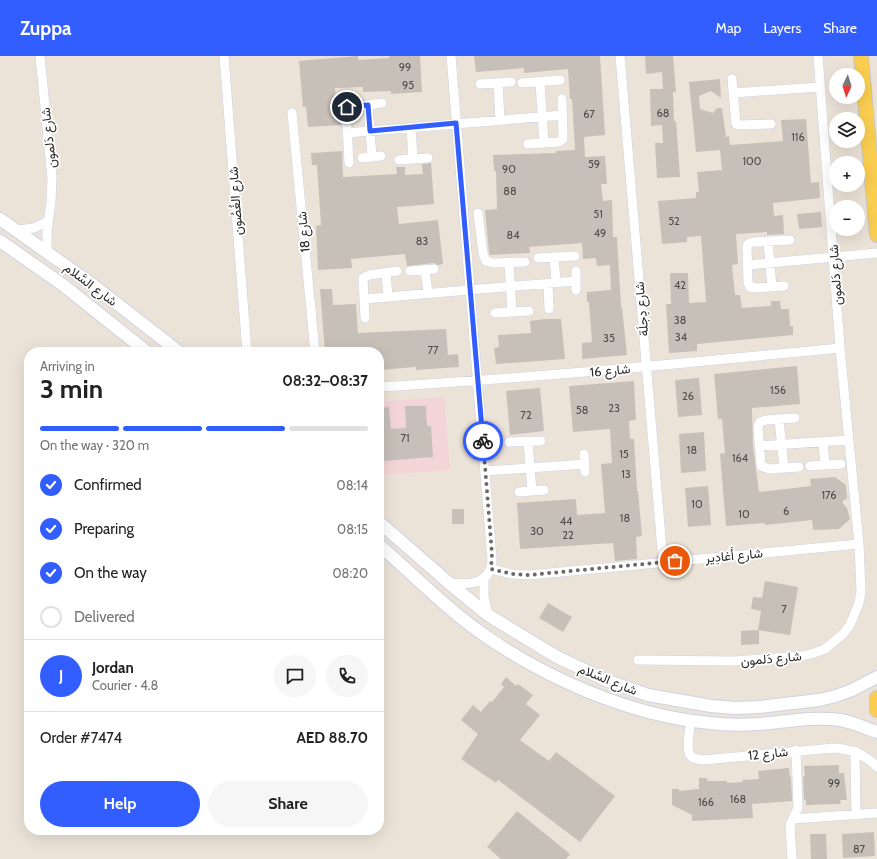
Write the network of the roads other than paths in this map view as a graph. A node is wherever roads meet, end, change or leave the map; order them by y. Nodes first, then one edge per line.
1 (40, 56) edge
2 (224, 56) edge
3 (451, 56) edge
4 (620, 56) edge
5 (818, 56) edge
6 (861, 56) edge
7 (732, 79) dead end
8 (560, 80) dead end
9 (511, 82) dead end
10 (540, 82) junction
11 (498, 83) junction
12 (522, 83) dead end
13 (480, 84) dead end
14 (820, 87) junction
15 (733, 93) junction
16 (562, 99) dead end
17 (382, 103) dead end
18 (368, 105) junction
19 (292, 113) dead end
20 (563, 115) junction
21 (542, 116) junction
22 (500, 120) junction
23 (456, 123) junction
24 (771, 124) dead end
25 (410, 127) junction
26 (370, 131) junction
27 (347, 133) junction
28 (544, 143) junction
29 (528, 144) dead end
30 (362, 158) dead end
31 (428, 158) dead end
32 (414, 159) junction
33 (399, 160) dead end
34 (349, 163) dead end
35 (478, 213) dead end
36 (0, 219) edge
37 (48, 221) junction
38 (18, 230) junction
39 (877, 236) edge
40 (790, 240) dead end
41 (0, 241) edge
42 (768, 241) junction
43 (47, 252) junction
44 (877, 253) edge
45 (575, 256) dead end
46 (554, 257) junction
47 (834, 257) junction
48 (538, 258) dead end
49 (525, 262) dead end
50 (509, 263) junction
51 (770, 263) junction
52 (747, 265) junction
53 (410, 271) dead end
54 (576, 271) dead end
55 (397, 272) dead end
56 (386, 273) junction
57 (552, 283) junction
58 (510, 286) junction
59 (784, 286) dead end
60 (772, 287) junction
61 (470, 289) junction
62 (428, 293) junction
63 (388, 297) junction
64 (364, 299) junction
65 (549, 309) dead end
66 (530, 311) dead end
67 (512, 312) junction
68 (495, 313) dead end
69 (365, 318) dead end
70 (141, 347) edge
71 (173, 347) edge
72 (245, 347) edge
73 (314, 347) edge
74 (840, 348) junction
75 (646, 367) junction
76 (478, 381) junction
77 (384, 387) edge
78 (795, 418) dead end
79 (779, 419) junction
80 (850, 440) junction
81 (541, 441) dead end
82 (509, 442) dead end
83 (528, 442) junction
84 (823, 442) junction
85 (782, 444) junction
86 (759, 446) junction
87 (584, 454) dead end
88 (841, 464) dead end
89 (825, 465) junction
90 (810, 466) dead end
91 (799, 467) dead end
92 (530, 468) junction
93 (784, 468) junction
94 (486, 471) junction
95 (544, 490) dead end
96 (532, 491) junction
97 (519, 492) dead end
98 (384, 526) edge
99 (859, 544) junction
100 (384, 550) edge
101 (663, 561) junction
102 (491, 569) junction
103 (484, 579) junction
104 (449, 583) junction
105 (488, 615) junction
106 (638, 660) dead end
107 (877, 677) edge
108 (877, 698) edge
109 (877, 710) edge
110 (691, 721) junction
111 (877, 732) edge
112 (796, 750) junction
113 (856, 751) junction
114 (877, 767) edge
115 (877, 813) edge
116 (856, 814) junction
117 (793, 819) junction
118 (792, 859) edge

1 - 37 street, شارع دَلمون
2 - 72 street, شارع الغُصُون
3 - 23 street
4 - 75 street, شارع دِجلَة
5 - 14 street, شارع دَلمون
6 - 39 main road
7 - 15 street
8 - 10 street
9 - 11 street
10 - 12 street
10 - 21 street
11 - 13 street
11 - 22 street
14 - 15 street
14 - 47 street, شارع دَلمون
15 - 24 street
16 - 20 street
17 - 18 street
18 - 26 street
18 - 27 street
19 - 73 street, شارع 18
20 - 21 street
20 - 28 street
21 - 22 street
21 - 28 street
22 - 23 street
23 - 25 street
23 - 61 street
25 - 26 street
25 - 32 street
26 - 27 street
26 - 30 street
27 - 34 street
28 - 29 street
31 - 32 street
32 - 33 street
35 - 50 street
36 - 38 street, شارع السَّلام
37 - 38 street
37 - 43 street, شارع دَلمون
38 - 43 street, شارع السَّلام
40 - 42 street
41 - 70 street, شارع السَّلام
42 - 51 street
42 - 52 street
43 - 71 street, شارع السَّلام
44 - 47 street
45 - 46 street
46 - 48 street
46 - 57 street
47 - 51 street
47 - 74 street, شارع دَلمون
49 - 50 street
50 - 58 street
51 - 52 street
51 - 60 street
52 - 60 street
53 - 62 street
54 - 57 street
55 - 56 street
56 - 63 street
56 - 64 street
57 - 58 street
57 - 65 street
58 - 61 street
58 - 67 street
59 - 60 street
61 - 62 street
61 - 76 street
62 - 63 street
63 - 64 street
64 - 69 street
66 - 67 street
67 - 68 street
74 - 75 street, شارع 16
74 - 80 street, شارع دَلمون
75 - 76 street, شارع 16
75 - 101 street, شارع دِجلَة
76 - 77 street, شارع 16
76 - 94 street
78 - 79 street
79 - 85 street
79 - 86 street
80 - 84 street
80 - 99 street, شارع دَلمون
81 - 83 street
82 - 83 street
83 - 92 street
84 - 85 street
84 - 89 street
85 - 86 street
85 - 93 street
86 - 93 street
87 - 92 street
88 - 89 street
89 - 90 street
91 - 93 street
92 - 94 street
92 - 96 street
94 - 102 street
95 - 96 street
96 - 97 street
98 - 104 street, شارع السَّلام
99 - 101 street, شارع أَغادِير
99 - 106 street, شارع دَلمون
100 - 110 street, شارع السَّلام
101 - 102 street, شارع أَغادِير
102 - 103 street
103 - 104 street
103 - 105 street
104 - 105 street, شارع السَّلام
105 - 107 street, شارع السَّلام
108 - 109 main road
110 - 111 street, شارع السَّلام
110 - 112 street, شارع 12
112 - 113 street, شارع 12
112 - 117 street
113 - 114 street, شارع 12
113 - 116 street
115 - 116 street
116 - 117 street
117 - 118 street

